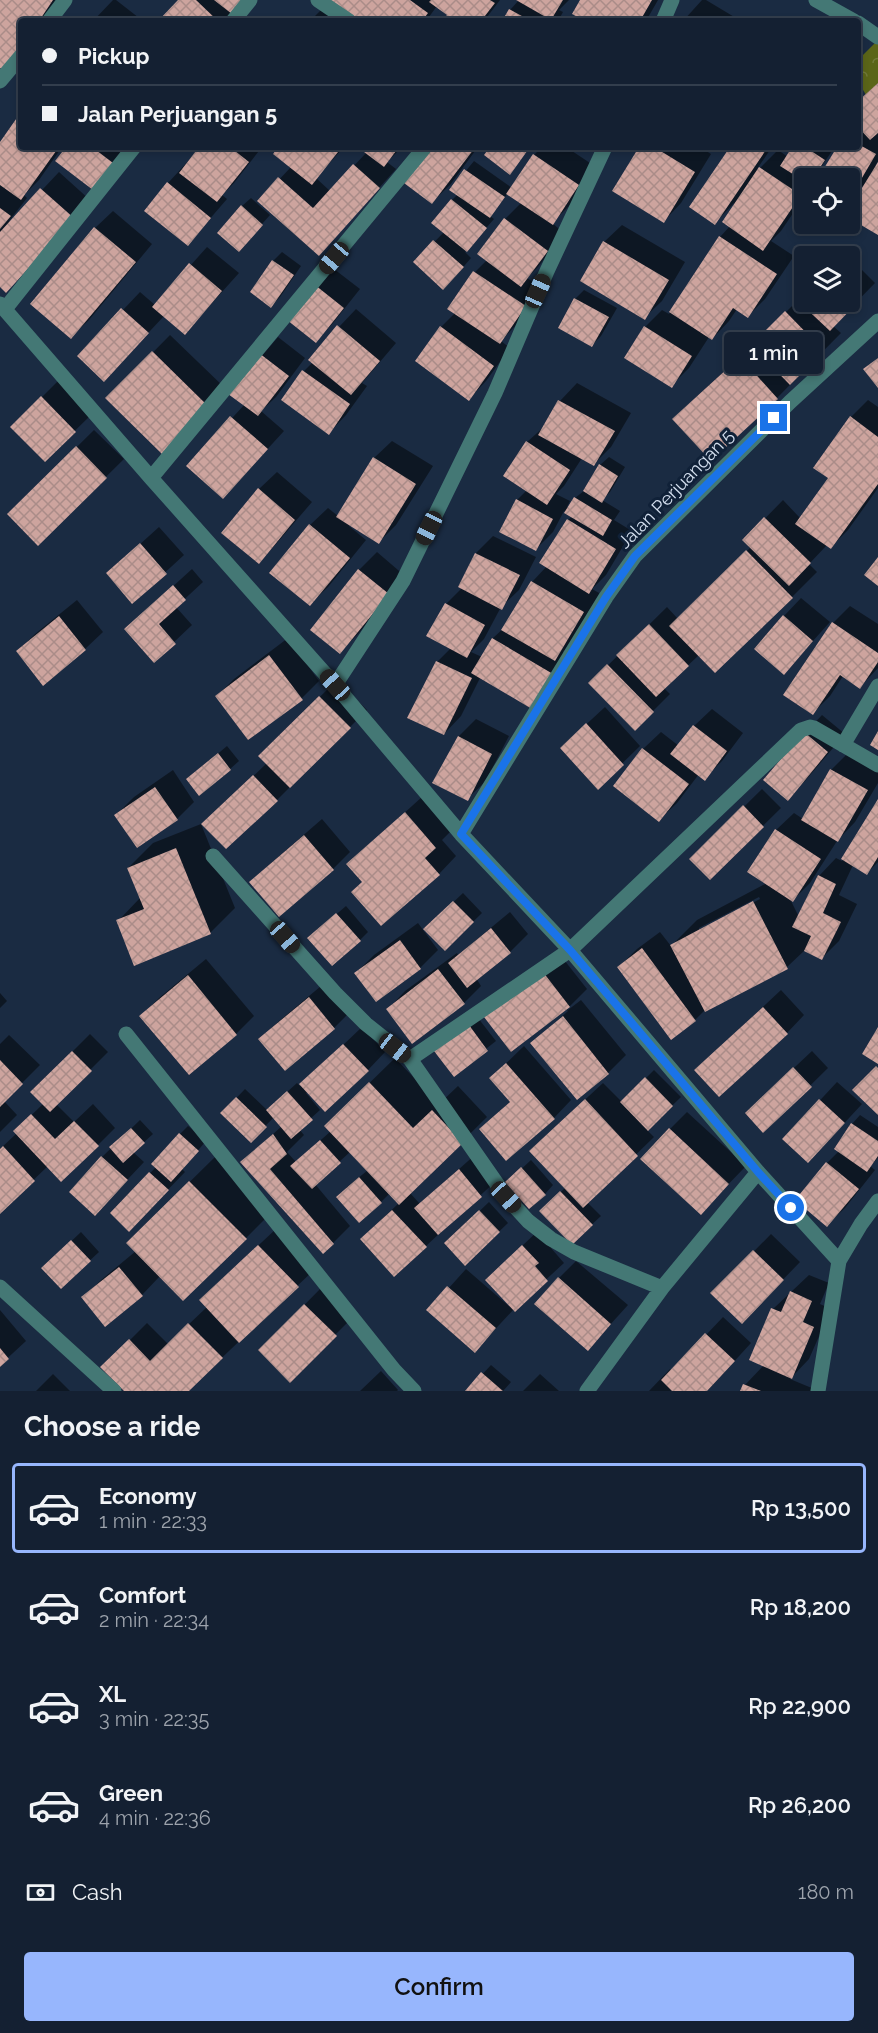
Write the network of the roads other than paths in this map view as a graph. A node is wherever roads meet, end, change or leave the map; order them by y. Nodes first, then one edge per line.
1 (65, 0) edge
2 (250, 0) edge
3 (318, 0) edge
4 (672, 0) edge
5 (816, 0) edge
6 (51, 18) edge
7 (235, 18) edge
8 (345, 18) edge
9 (664, 18) edge
10 (849, 18) edge
11 (861, 25) edge
12 (878, 37) edge
13 (18, 60) edge
14 (0, 81) edge
15 (132, 150) edge
16 (423, 150) edge
17 (603, 150) edge
18 (3, 307) edge
19 (878, 321) edge
20 (151, 478) junction
21 (335, 685) junction
22 (878, 686) edge
23 (843, 745) junction
24 (878, 765) edge
25 (461, 834) junction
26 (213, 856) dead end
27 (570, 950) junction
28 (126, 1034) dead end
29 (410, 1059) junction
30 (758, 1172) junction
31 (878, 1200) edge
32 (839, 1261) junction
33 (0, 1287) edge
34 (662, 1288) junction
35 (114, 1391) edge
36 (414, 1391) edge
37 (587, 1391) edge
38 (818, 1391) edge

1 - 6 street
2 - 7 street
3 - 8 street
4 - 9 street
5 - 10 street
11 - 12 street
13 - 14 street
15 - 18 street
16 - 20 street
17 - 21 street
18 - 20 street
19 - 25 street, Jalan Perjuangan 5
20 - 21 street
21 - 25 street
22 - 23 street
23 - 24 street
23 - 27 street
25 - 27 street
26 - 29 street
27 - 29 street
27 - 30 street
28 - 36 street
29 - 34 street
30 - 32 street
30 - 34 street
31 - 32 street
32 - 38 street
33 - 35 street
34 - 37 street

